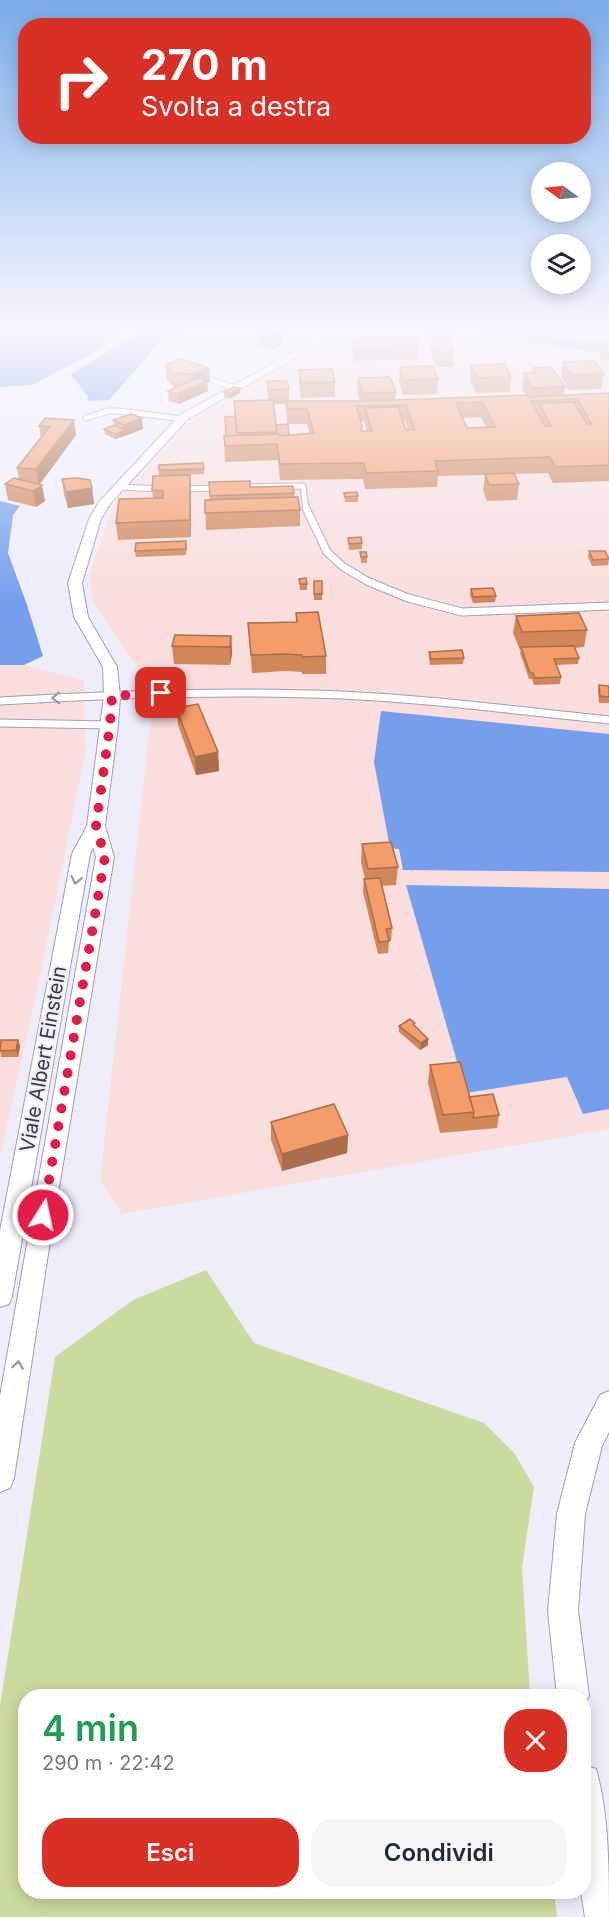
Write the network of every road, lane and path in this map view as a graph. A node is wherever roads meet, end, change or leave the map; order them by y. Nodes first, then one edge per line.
1 (181, 421) edge
2 (120, 487) junction
3 (609, 606) edge
4 (112, 696) junction
5 (0, 700) edge
6 (609, 720) edge
7 (0, 723) edge
8 (110, 725) junction
9 (53, 1078) junction
10 (0, 1296) edge
11 (609, 1404) edge
12 (0, 1478) edge
13 (572, 1689) edge
14 (591, 1834) edge
15 (602, 1917) edge

1 - 2 street, Viale Albert Einstein
2 - 3 lane
2 - 4 street, Viale Albert Einstein
4 -> 5 lane
4 - 6 lane
4 - 8 street, Viale Albert Einstein
7 - 8 lane
8 - 9 street, Viale Albert Einstein
9 - 10 street, Viale Albert Einstein
12 -> 9 street, Viale Albert Einstein
11 - 13 street
14 - 15 street

